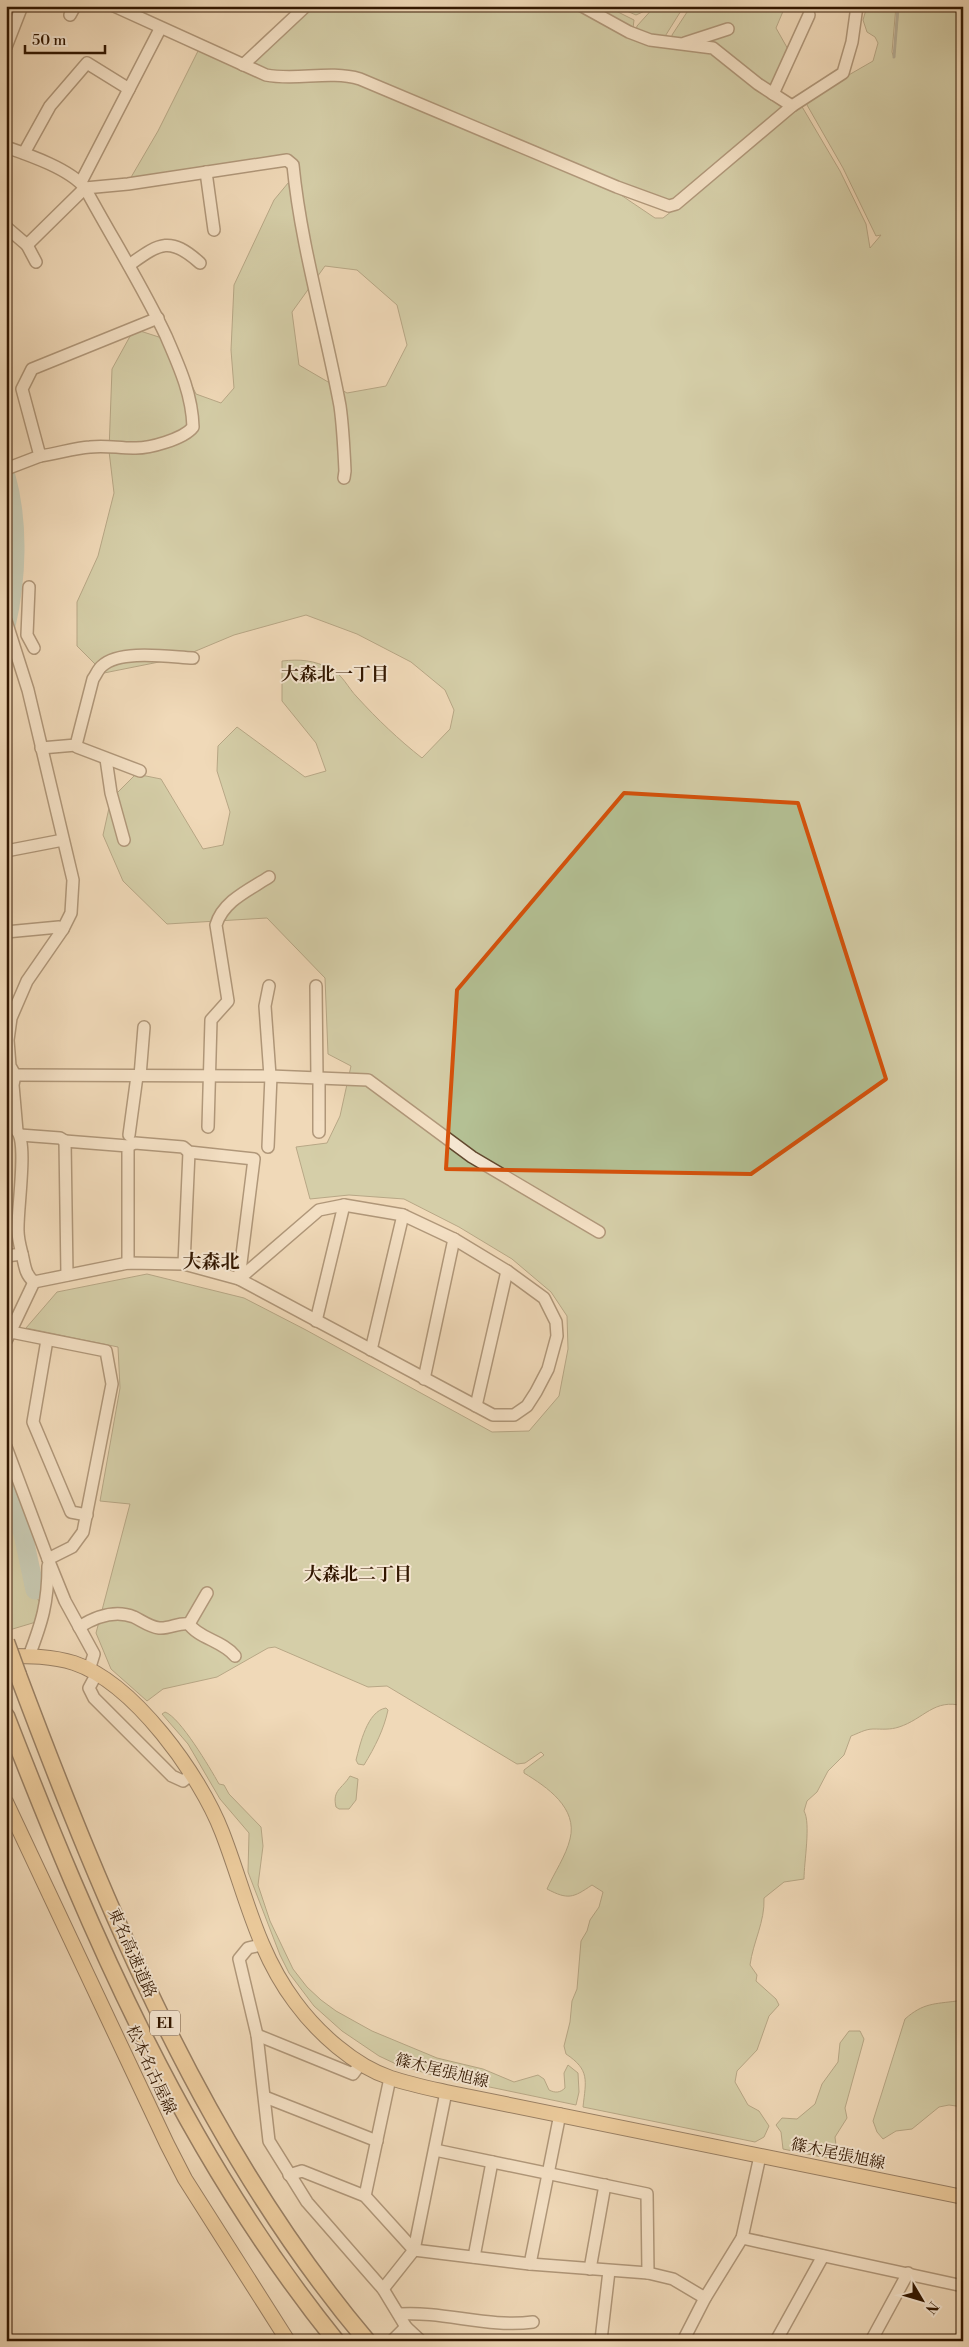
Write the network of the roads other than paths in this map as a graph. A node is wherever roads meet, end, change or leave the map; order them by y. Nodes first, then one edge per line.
1 (22, 6) edge
2 (114, 6) edge
3 (306, 6) edge
4 (582, 6) edge
5 (857, 6) edge
6 (808, 15) dead end
7 (160, 29) junction
8 (728, 29) dead end
9 (682, 44) junction
10 (6, 47) edge
11 (243, 65) junction
12 (129, 89) junction
13 (772, 94) junction
14 (792, 106) junction
15 (6, 147) edge
16 (24, 153) junction
17 (206, 172) junction
18 (83, 185) junction
19 (6, 227) edge
20 (214, 230) dead end
21 (27, 245) junction
22 (36, 262) dead end
23 (200, 263) dead end
24 (129, 265) junction
25 (158, 318) junction
26 (40, 456) junction
27 (8, 469) edge
28 (344, 478) dead end
29 (29, 587) dead end
30 (8, 626) edge
31 (34, 648) dead end
32 (193, 658) dead end
33 (76, 745) junction
34 (41, 748) junction
35 (106, 759) junction
36 (140, 771) dead end
37 (64, 840) junction
38 (124, 840) dead end
39 (6, 851) edge
40 (269, 877) dead end
41 (63, 929) junction
42 (6, 932) edge
43 (269, 986) dead end
44 (316, 986) dead end
45 (144, 1027) dead end
46 (15, 1075) junction
47 (138, 1076) junction
48 (270, 1076) junction
49 (211, 1077) junction
50 (318, 1078) junction
51 (208, 1127) dead end
52 (319, 1132) dead end
53 (20, 1135) junction
54 (65, 1141) junction
55 (129, 1141) junction
56 (268, 1147) dead end
57 (189, 1152) junction
58 (344, 1205) junction
59 (403, 1215) junction
60 (599, 1232) dead end
61 (454, 1239) junction
62 (22, 1254) junction
63 (6, 1256) edge
64 (128, 1264) junction
65 (184, 1264) junction
66 (507, 1271) junction
67 (67, 1275) junction
68 (239, 1279) junction
69 (34, 1282) junction
70 (316, 1321) junction
71 (8, 1334) edge
72 (48, 1340) junction
73 (370, 1350) junction
74 (424, 1379) junction
75 (476, 1406) junction
76 (6, 1447) edge
77 (87, 1515) junction
78 (48, 1560) junction
79 (207, 1592) dead end
80 (190, 1624) junction
81 (79, 1628) junction
82 (6, 1642) edge
83 (6, 1656) edge
84 (29, 1656) junction
85 (235, 1656) dead end
86 (92, 1673) junction
87 (6, 1716) edge
88 (192, 1774) junction
89 (6, 1802) edge
90 (260, 1945) junction
91 (257, 2035) junction
92 (361, 2063) junction
93 (390, 2078) junction
94 (446, 2092) junction
95 (265, 2097) junction
96 (560, 2114) junction
97 (377, 2141) junction
98 (435, 2150) junction
99 (760, 2156) junction
100 (492, 2162) junction
101 (548, 2174) junction
102 (289, 2175) junction
103 (605, 2185) junction
104 (365, 2196) junction
105 (963, 2197) edge
106 (742, 2238) junction
107 (414, 2250) junction
108 (823, 2256) junction
109 (474, 2257) junction
110 (530, 2264) junction
111 (590, 2269) junction
112 (609, 2271) junction
113 (908, 2272) junction
114 (648, 2273) junction
115 (963, 2286) edge
116 (383, 2289) junction
117 (705, 2298) junction
118 (398, 2311) junction
119 (533, 2322) dead end
120 (404, 2330) junction
121 (601, 2340) edge
122 (288, 2341) edge
123 (336, 2341) edge
124 (367, 2341) edge
125 (392, 2341) edge
126 (421, 2341) edge
127 (683, 2341) edge
128 (776, 2341) edge
129 (871, 2341) edge

1 - 10 street
2 - 7 street
3 - 11 street
4 - 9 street
5 - 14 street
6 - 13 street
7 - 11 street
7 - 12 street
8 - 9 street
9 - 13 street
11 - 14 street
12 - 16 street
12 - 18 street
13 - 14 street
15 - 16 street
16 - 18 street
17 - 18 street
17 - 20 street
17 - 28 street
18 - 21 street
18 - 24 street
19 - 21 street
21 - 22 street
23 - 24 street
24 - 25 street
25 - 26 street
25 - 26 street
26 - 27 street
29 - 31 street
30 - 34 street
32 - 33 street
33 - 34 street
33 - 35 street
34 - 37 street
35 - 36 street
35 - 38 street
37 - 39 street
37 - 41 street
40 - 49 street
41 - 42 street
41 - 46 street
43 - 48 street
44 - 50 street
45 - 47 street
46 - 47 street
46 - 53 street
47 - 49 street
47 - 55 street
48 - 49 street
48 - 50 street
48 - 56 street
49 - 51 street
50 - 52 street
50 - 60 street
53 - 54 street
53 - 62 street
54 - 55 street
54 - 67 street
55 - 57 street
55 - 64 street
57 - 65 street
57 - 68 street
58 - 59 street
58 - 68 street
58 - 70 street
59 - 61 street
59 - 73 street
61 - 66 street
61 - 74 street
62 - 63 street
62 - 69 street
64 - 65 street
64 - 67 street
65 - 68 street
66 - 75 street
66 - 75 street
67 - 69 street
68 - 70 street
69 - 71 street
70 - 73 street
71 - 72 street
72 - 77 street
72 - 77 street
73 - 74 street
74 - 75 street
76 - 78 street
77 - 78 street
78 - 81 street
78 - 84 street
79 - 80 street
80 - 81 street
80 - 85 street
81 - 86 street
82 - 124 highway, 東名高速道路 / E1, bridge
83 - 84 main road, 篠木尾張旭線
84 - 86 main road, 篠木尾張旭線
86 - 88 main road, 篠木尾張旭線
86 - 88 street
87 - 123 highway, 東名高速道路 / E1
88 - 90 main road, 篠木尾張旭線
89 - 122 main road, 松本名古屋線
90 - 91 street
90 - 92 main road, 篠木尾張旭線
91 - 92 street
91 - 95 street
92 - 93 main road, 篠木尾張旭線
93 - 94 main road, 篠木尾張旭線
93 - 97 street
94 - 96 main road, 篠木尾張旭線
94 - 98 street
95 - 97 street
95 - 102 street
96 - 99 main road, 篠木尾張旭線
96 - 101 street
97 - 104 street
98 - 100 street
98 - 107 street
99 - 105 main road, 篠木尾張旭線
99 - 106 street
100 - 101 street
100 - 109 street
101 - 103 street
101 - 110 street
102 - 104 street
102 - 116 street
103 - 111 street
103 - 114 street
104 - 107 street
106 - 108 street
106 - 117 street
107 - 109 street
107 - 116 street
108 - 113 street
108 - 128 street
109 - 110 street
110 - 111 street
111 - 112 street
112 - 114 street
112 - 121 street
113 - 115 street
113 - 129 street
114 - 117 street
116 - 118 street
117 - 127 street
118 - 119 street
118 - 120 street
120 - 125 street
120 - 126 street

